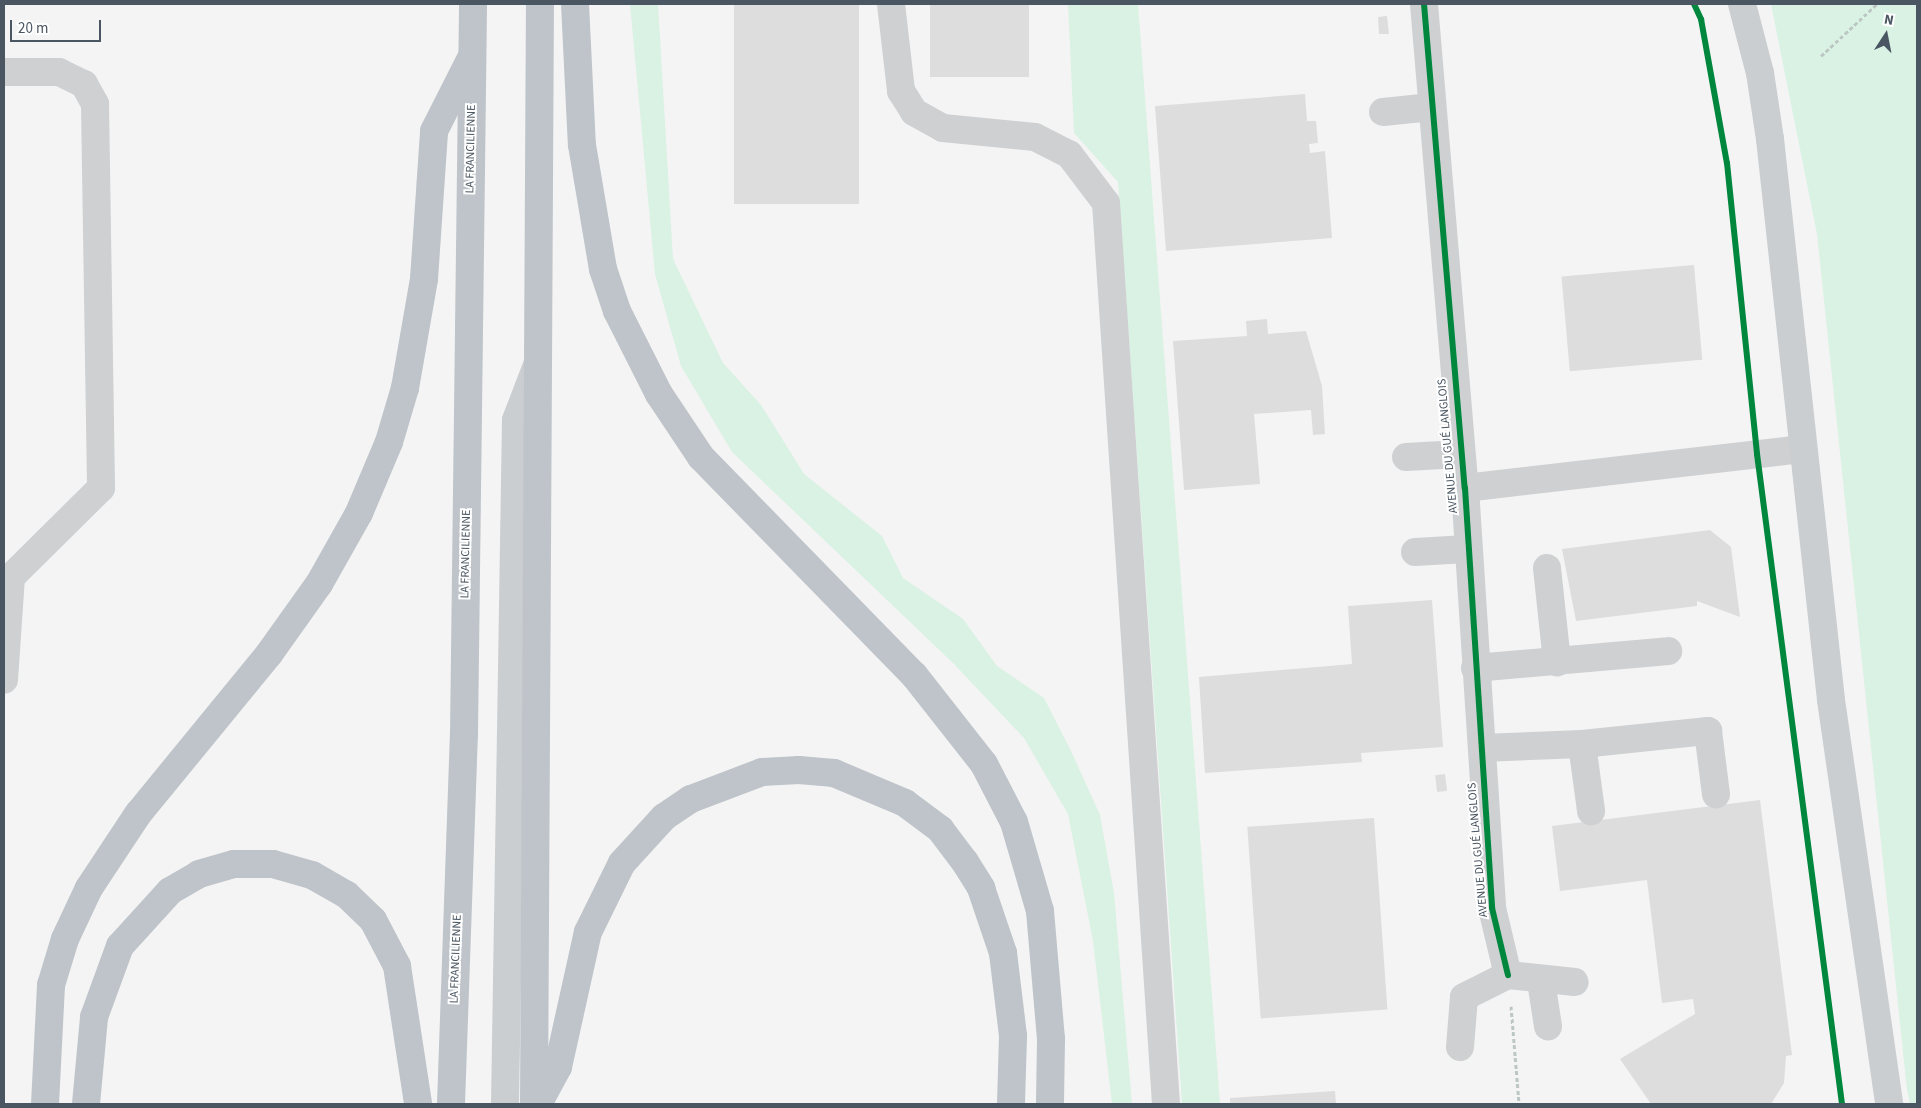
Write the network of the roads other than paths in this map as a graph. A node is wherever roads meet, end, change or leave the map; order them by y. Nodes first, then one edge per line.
1 (473, 4) edge
2 (540, 4) edge
3 (575, 4) edge
4 (891, 4) edge
5 (1424, 4) edge
6 (1742, 4) edge
7 (472, 56) junction
8 (4, 72) edge
9 (1432, 107) junction
10 (1383, 112) dead end
11 (537, 365) junction
12 (1804, 449) junction
13 (1460, 454) junction
14 (1406, 457) dead end
15 (1465, 488) junction
16 (1467, 550) junction
17 (1415, 552) dead end
18 (1547, 568) dead end
19 (1668, 651) dead end
20 (1557, 662) junction
21 (1475, 668) junction
22 (4, 680) edge
23 (1582, 744) junction
24 (1482, 748) junction
25 (1716, 794) dead end
26 (1591, 811) dead end
27 (1508, 975) junction
28 (1541, 981) junction
29 (1575, 982) dead end
30 (1548, 1026) dead end
31 (1460, 1046) dead end
32 (45, 1104) edge
33 (86, 1104) edge
34 (418, 1104) edge
35 (450, 1104) edge
36 (505, 1104) edge
37 (534, 1104) edge
38 (538, 1104) edge
39 (1011, 1104) edge
40 (1050, 1104) edge
41 (1166, 1104) edge
42 (1889, 1104) edge

1 - 7 highway, LA FRANCILIENNE
2 - 11 highway
3 - 40 highway
4 - 41 street
5 - 9 street, AVENUE DU GUÉ LANGLOIS
6 - 12 main road
7 - 32 highway
7 - 35 highway, LA FRANCILIENNE
8 - 22 street
9 - 10 street
9 - 13 street, AVENUE DU GUÉ LANGLOIS
11 - 36 main road
11 - 37 highway
12 - 15 street, AVENUE DU GUÉ LANGLOIS
12 - 42 main road
13 - 14 street
13 - 15 street, AVENUE DU GUÉ LANGLOIS
15 - 16 street, AVENUE DU GUÉ LANGLOIS
16 - 17 street
16 - 21 street, AVENUE DU GUÉ LANGLOIS
18 - 20 street
19 - 20 street
20 - 21 street
21 - 24 street, AVENUE DU GUÉ LANGLOIS
23 - 24 street
23 - 25 street
23 - 26 street
24 - 27 street, AVENUE DU GUÉ LANGLOIS
27 - 28 street
27 - 31 street
28 - 29 street
28 - 30 street
33 - 34 highway
38 - 39 highway

